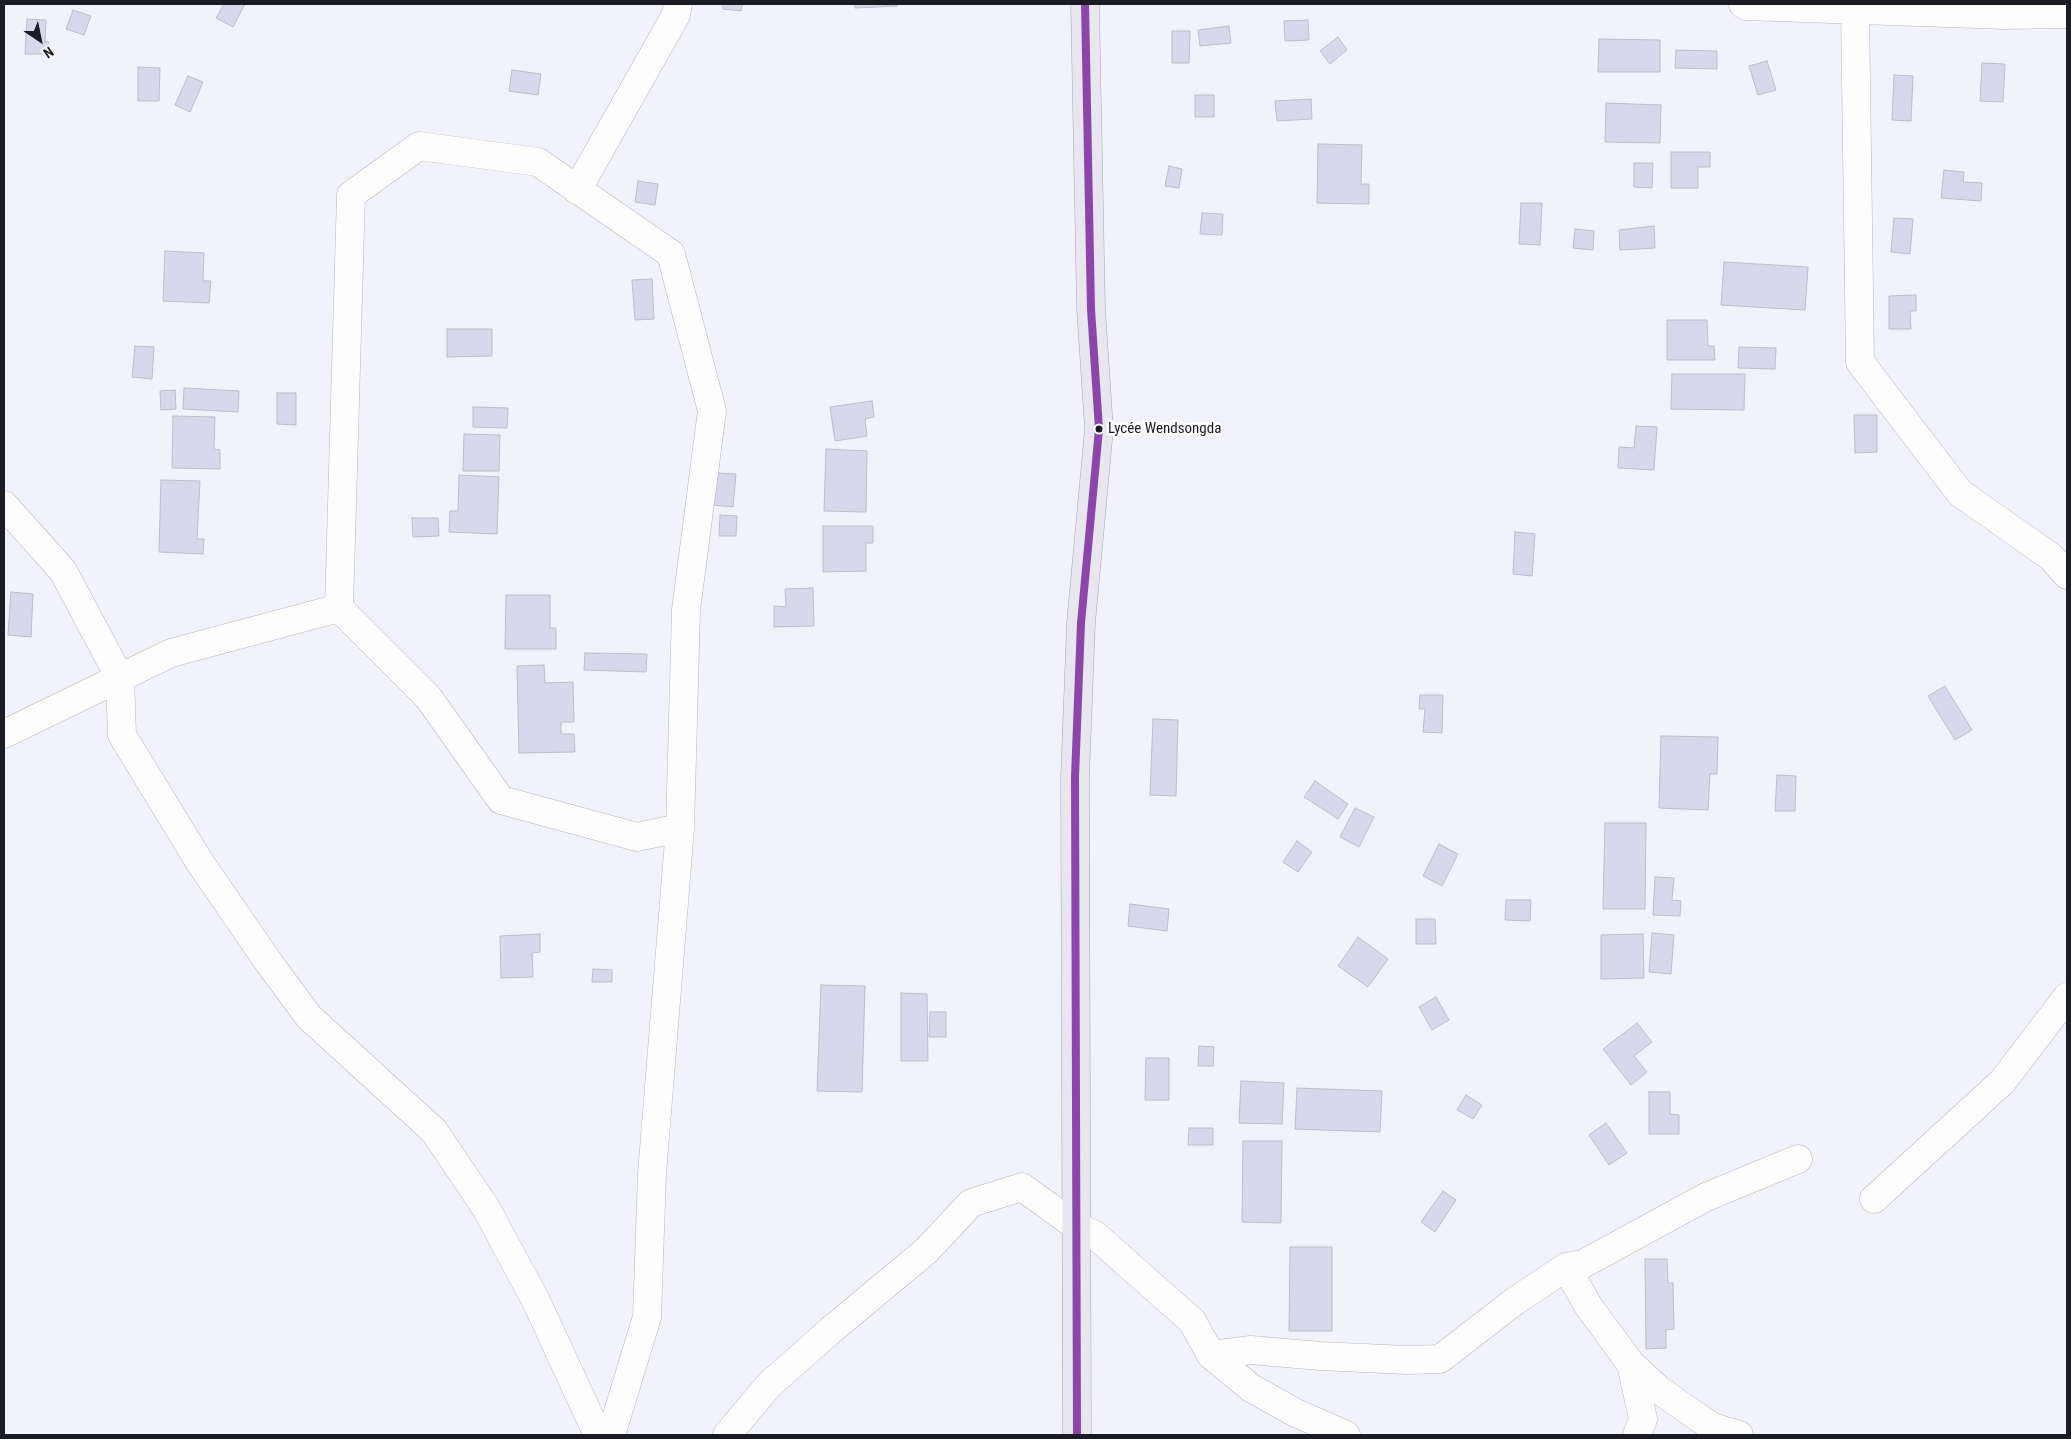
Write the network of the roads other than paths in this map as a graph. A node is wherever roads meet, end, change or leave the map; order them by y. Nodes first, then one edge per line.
1 (678, 4) edge
2 (1085, 4) edge
3 (1743, 4) edge
4 (1855, 9) junction
5 (2067, 14) edge
6 (578, 190) junction
7 (4, 505) edge
8 (2067, 575) edge
9 (339, 608) junction
10 (120, 678) junction
11 (4, 734) edge
12 (680, 828) junction
13 (2067, 997) edge
14 (1798, 1159) dead end
15 (1874, 1199) dead end
16 (1076, 1226) junction
17 (1566, 1267) junction
18 (1211, 1354) junction
19 (1631, 1364) junction
20 (598, 1435) edge
21 (610, 1435) edge
22 (727, 1435) edge
23 (1077, 1435) edge
24 (1346, 1435) edge
25 (1637, 1435) edge
26 (1739, 1435) edge

1 - 6 street
2 - 16 main road
3 - 4 street
4 - 5 street
4 - 8 street
6 - 9 street
6 - 12 street
7 - 10 street
9 - 10 street
9 - 12 street
10 - 11 street
10 - 20 street
12 - 21 street
13 - 15 street
14 - 17 street
16 - 18 street
16 - 22 street
16 - 23 main road
17 - 18 street
17 - 19 street
18 - 24 street
19 - 25 street
19 - 26 street

